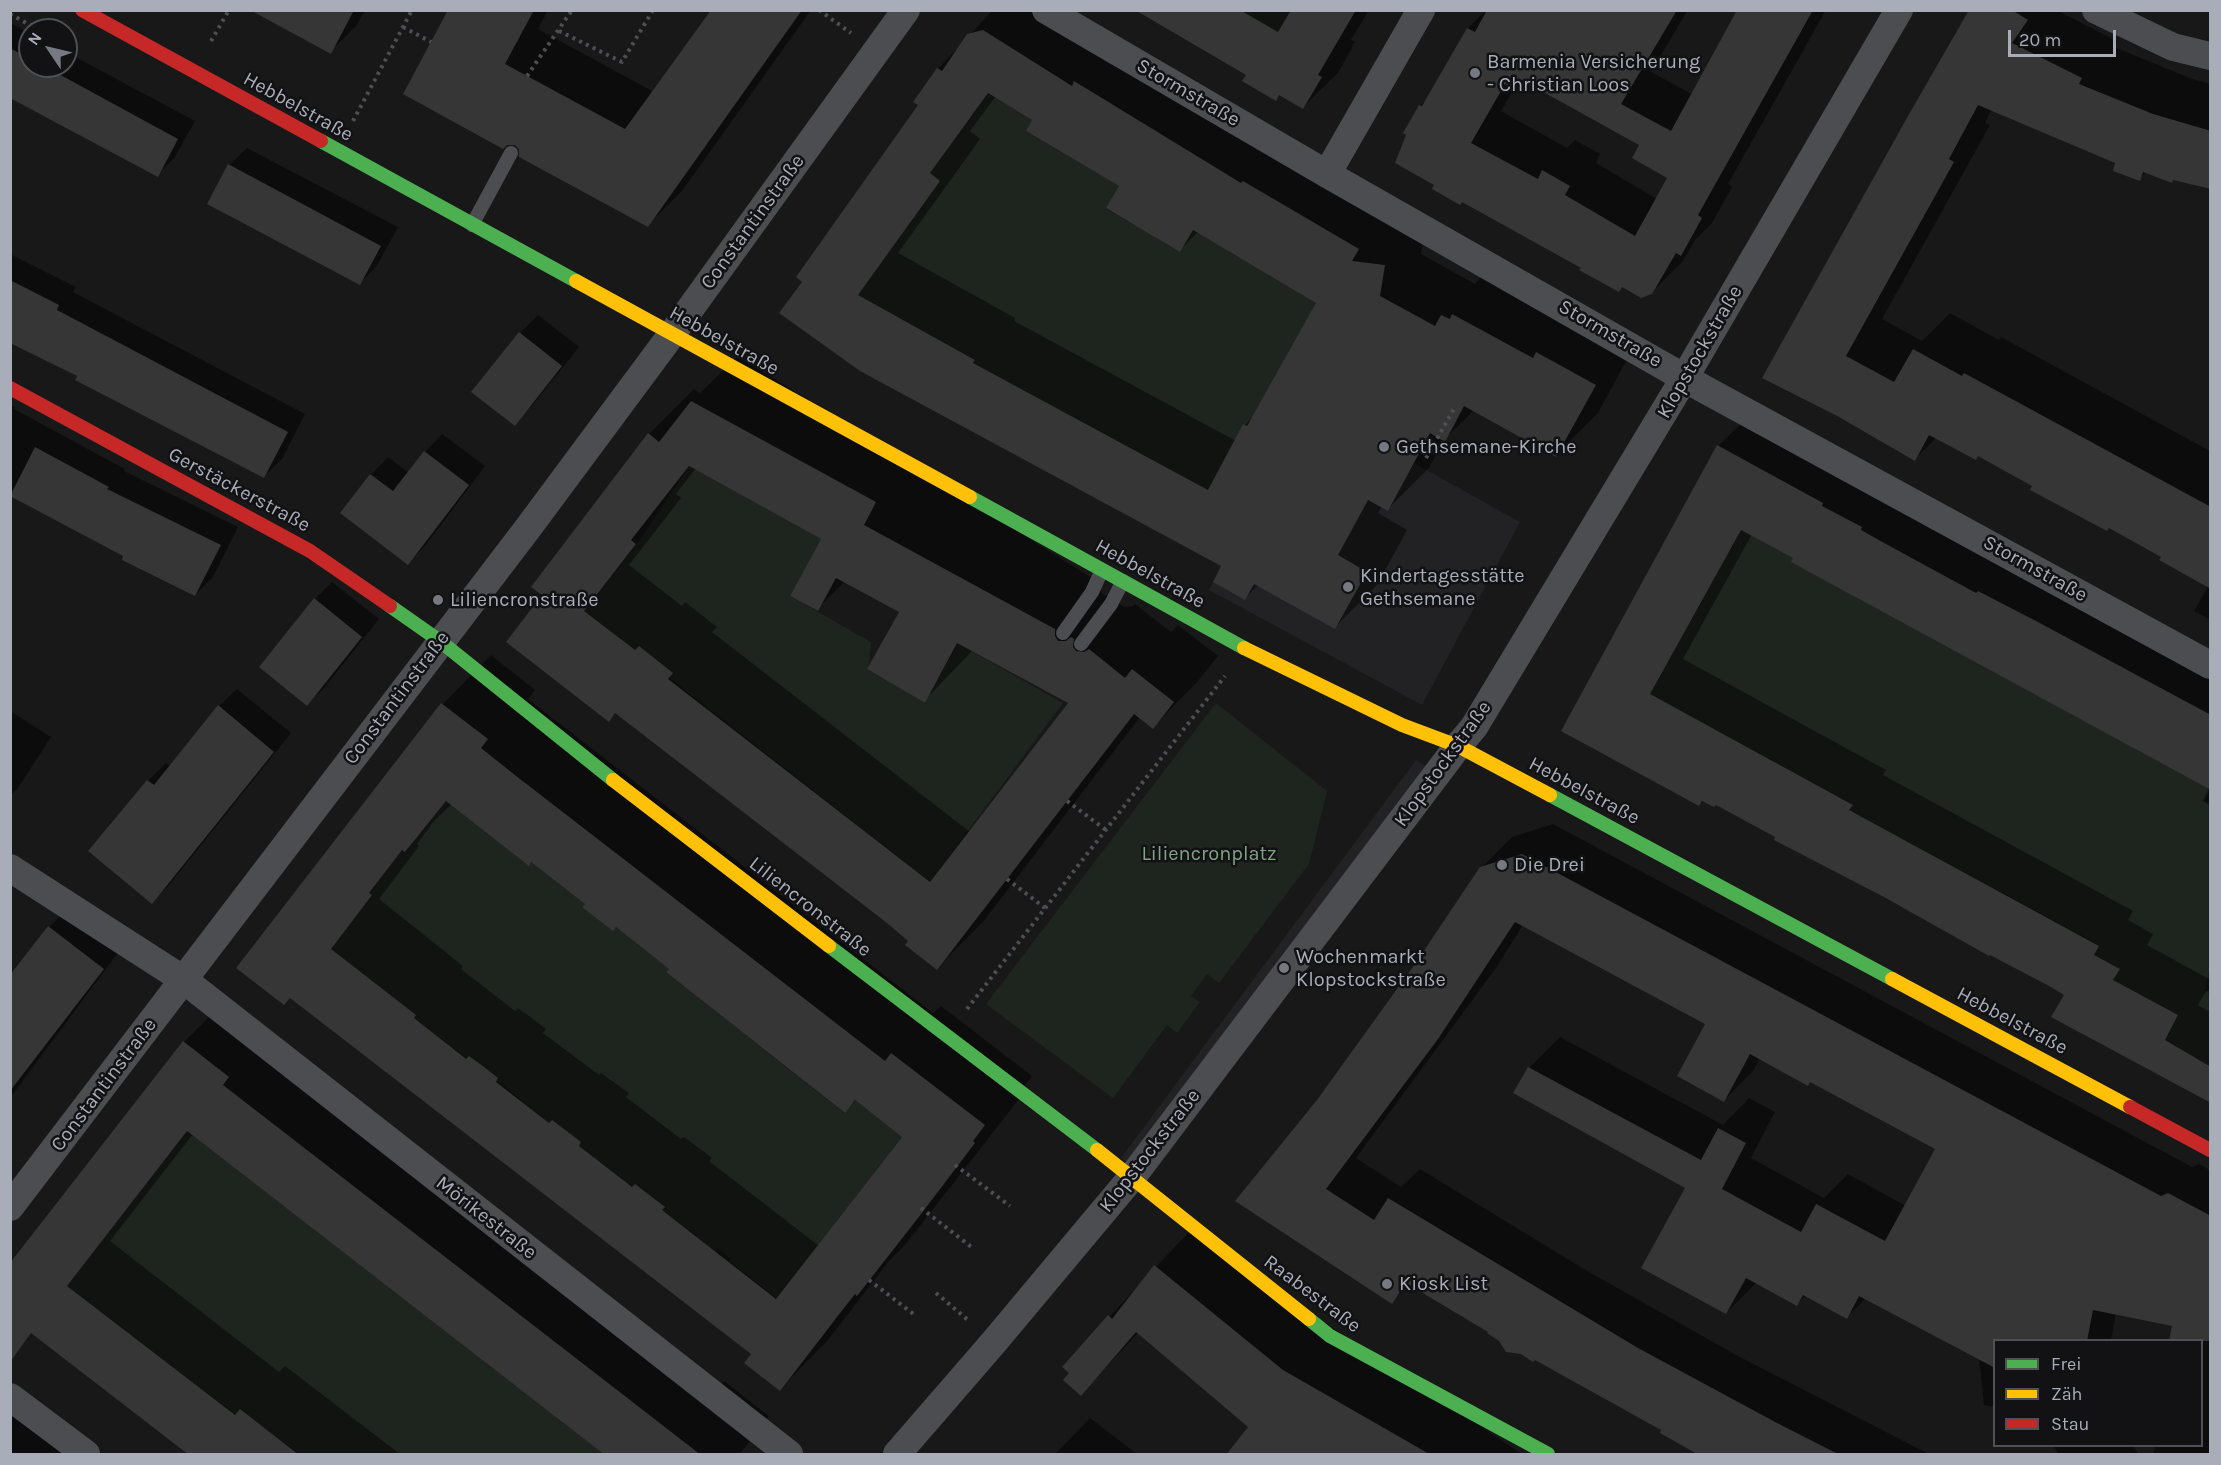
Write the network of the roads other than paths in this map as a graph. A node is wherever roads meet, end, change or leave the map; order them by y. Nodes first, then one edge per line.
1 (82, 10) edge
2 (906, 10) edge
3 (1046, 10) edge
4 (1421, 10) edge
5 (1899, 10) edge
6 (2096, 10) edge
7 (2211, 56) edge
8 (511, 153) dead end
9 (1327, 174) junction
10 (471, 225) junction
11 (672, 334) junction
12 (1685, 377) junction
13 (10, 388) edge
14 (1102, 570) junction
15 (1123, 581) junction
16 (1063, 633) dead end
17 (440, 641) junction
18 (1082, 644) dead end
19 (2211, 665) edge
20 (1458, 746) junction
21 (10, 868) edge
22 (184, 980) junction
23 (2211, 1150) edge
24 (1132, 1177) junction
25 (10, 1207) edge
26 (10, 1397) edge
27 (86, 1455) edge
28 (789, 1455) edge
29 (897, 1455) edge
30 (1548, 1455) edge

1 - 10 street, Hebbelstraße
2 - 11 street, Constantinstraße
3 - 9 street, Stormstraße
4 - 9 street
5 - 12 street, Klopstockstraße
6 - 7 street
8 - 10 lane
9 - 12 street, Stormstraße
10 - 11 street, Hebbelstraße
11 - 14 street, Hebbelstraße
11 - 17 street, Constantinstraße
12 - 19 street, Stormstraße
12 - 20 street, Klopstockstraße
13 - 17 street, Gerstäckerstraße
14 - 15 street, Hebbelstraße
14 - 16 lane
15 - 18 lane
15 - 20 street, Hebbelstraße
17 - 22 street, Constantinstraße
17 - 24 street, Liliencronstraße
20 - 23 street, Hebbelstraße
20 - 24 street, Klopstockstraße
21 - 22 street, Mörikestraße
22 - 25 street, Constantinstraße
22 - 28 street, Mörikestraße
24 - 29 street, Klopstockstraße
24 - 30 street, Raabestraße
26 - 27 street

